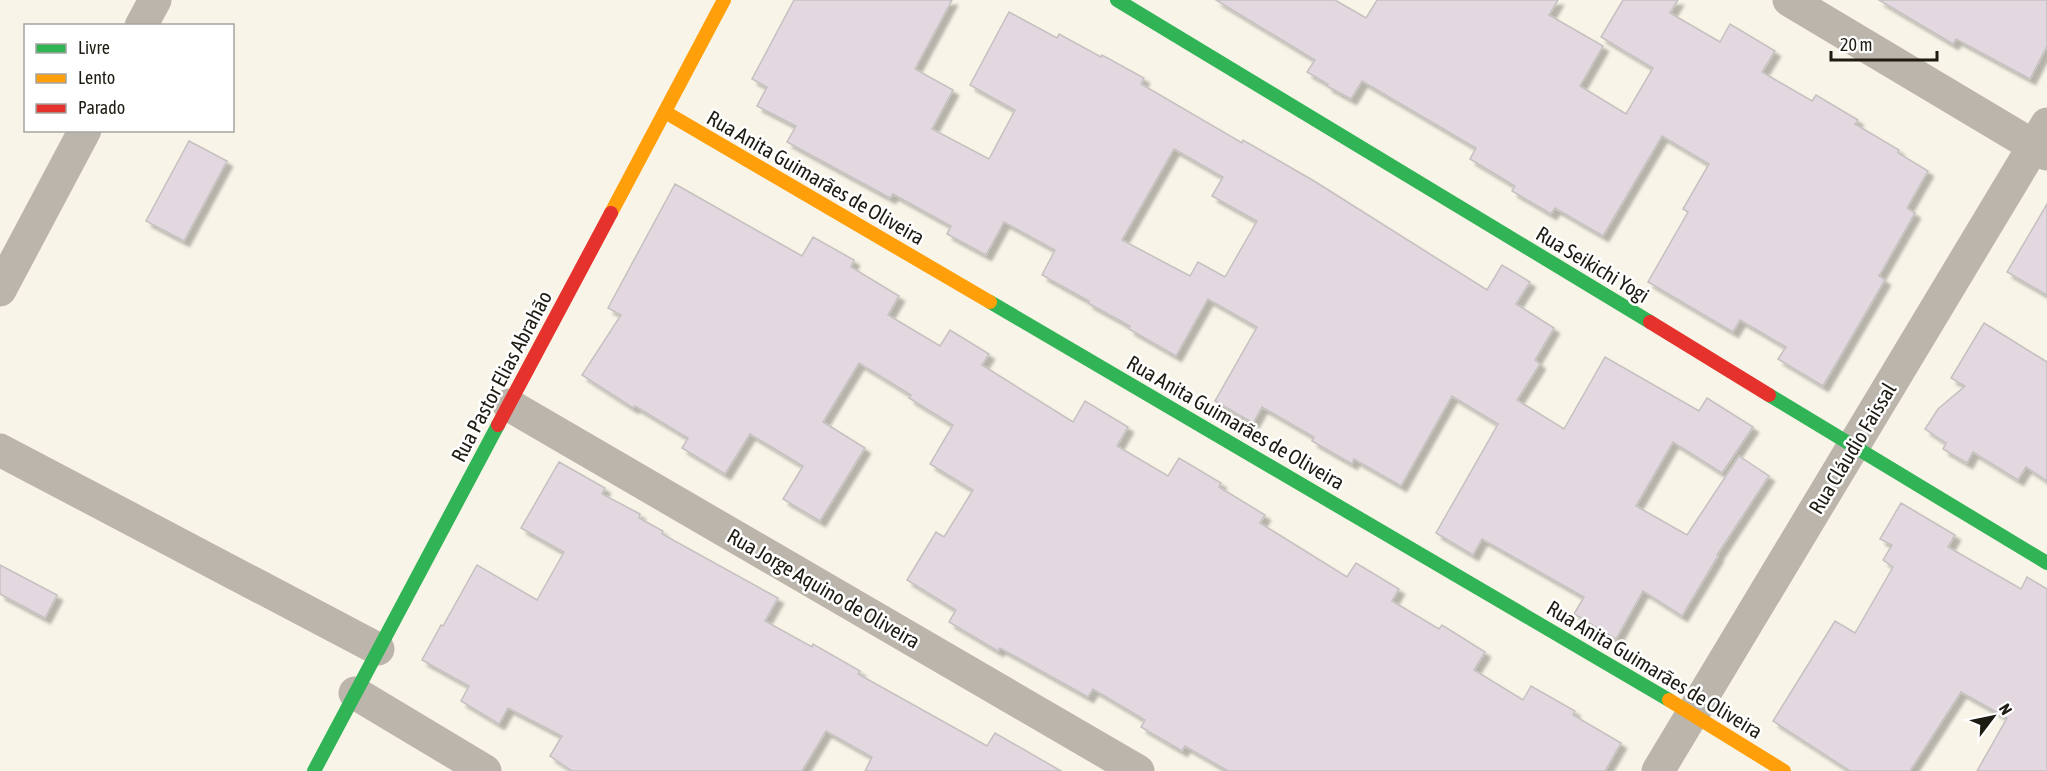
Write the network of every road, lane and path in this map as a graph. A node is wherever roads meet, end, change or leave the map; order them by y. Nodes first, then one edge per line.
1 (155, 0) edge
2 (724, 0) edge
3 (1117, 0) edge
4 (1789, 0) edge
5 (142, 24) edge
6 (665, 112) junction
7 (84, 132) edge
8 (2043, 142) edge
9 (0, 290) edge
10 (509, 405) junction
11 (1853, 446) junction
12 (0, 450) edge
13 (2047, 563) edge
14 (378, 650) junction
15 (355, 693) junction
16 (1692, 714) junction
17 (314, 771) edge
18 (485, 771) edge
19 (1138, 771) edge
20 (1658, 771) edge
21 (1784, 771) edge

1 - 5 street
2 - 6 street, Rua Pastor Elias Abrahão
3 - 11 street, Rua Seikichi Yogi
4 - 8 street
6 - 10 street, Rua Pastor Elias Abrahão
6 - 16 street, Rua Anita Guimarães de Oliveira
7 - 9 street
8 - 11 street, Rua Cláudio Faissal
10 - 14 street, Rua Pastor Elias Abrahão
10 - 19 street, Rua Jorge Aquino de Oliveira
11 - 13 street, Rua Seikichi Yogi
11 - 16 street, Rua Cláudio Faissal
12 - 14 street
14 - 15 street, Rua Pastor Elias Abrahão
15 - 17 street, Rua Pastor Elias Abrahão
15 - 18 street
16 - 20 street, Rua Cláudio Faissal
16 - 21 street, Rua Anita Guimarães de Oliveira

